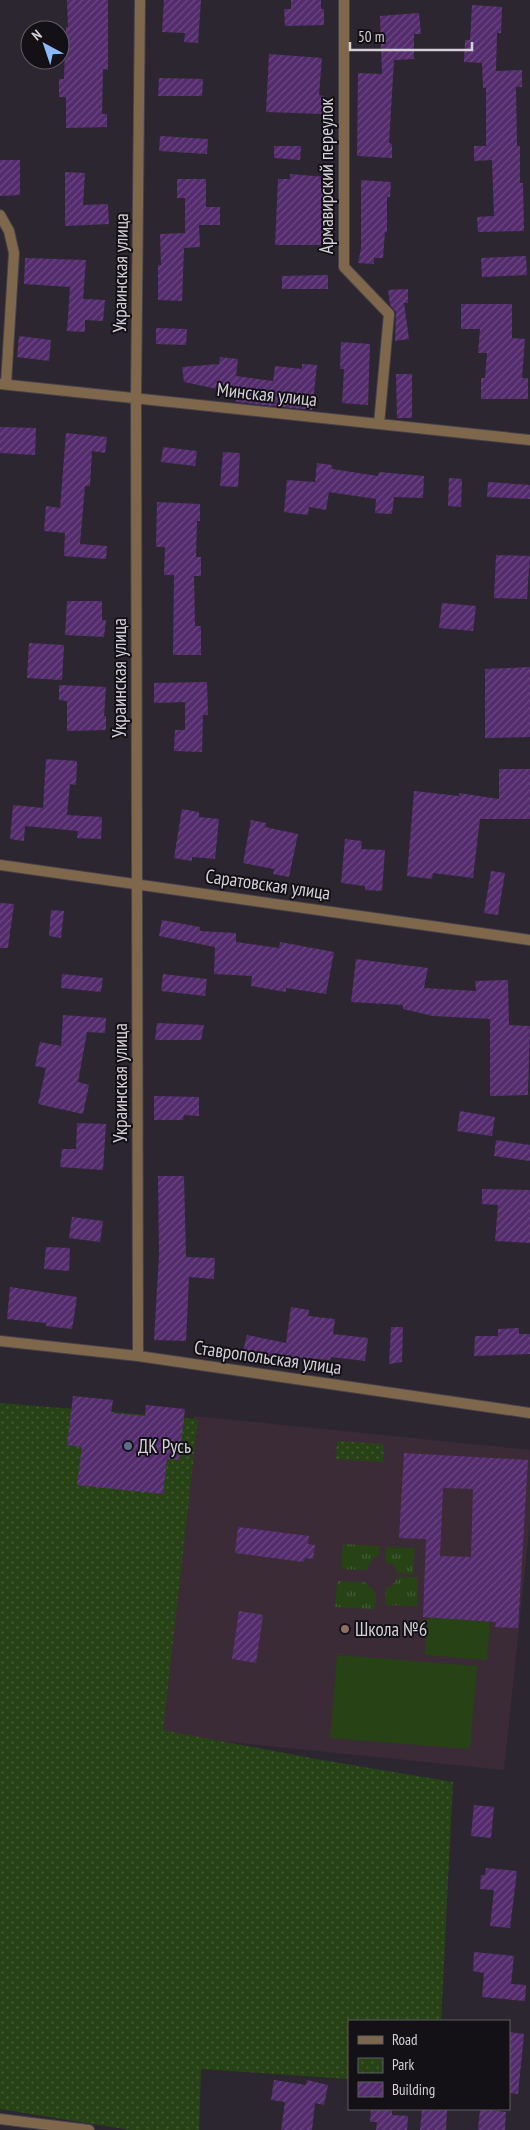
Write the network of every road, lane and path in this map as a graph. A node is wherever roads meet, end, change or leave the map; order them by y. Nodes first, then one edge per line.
1 (140, 0) edge
2 (344, 0) edge
3 (0, 215) edge
4 (3, 384) edge
5 (136, 398) junction
6 (379, 424) junction
7 (530, 440) edge
8 (0, 865) edge
9 (137, 883) junction
10 (530, 940) edge
11 (0, 1341) edge
12 (138, 1356) junction
13 (530, 1413) edge
14 (0, 2118) edge
15 (89, 2130) edge

1 - 5 street, Украинская улица
2 - 6 street, Армавирский переулок
3 - 4 street
4 - 5 street, Минская улица
5 - 6 street, Минская улица
5 - 9 street, Украинская улица
6 - 7 street, Минская улица
8 - 9 street, Саратовская улица
9 - 10 street, Саратовская улица
9 - 12 street, Украинская улица
11 - 12 street, Ставропольская улица
12 - 13 street, Ставропольская улица
14 - 15 street

